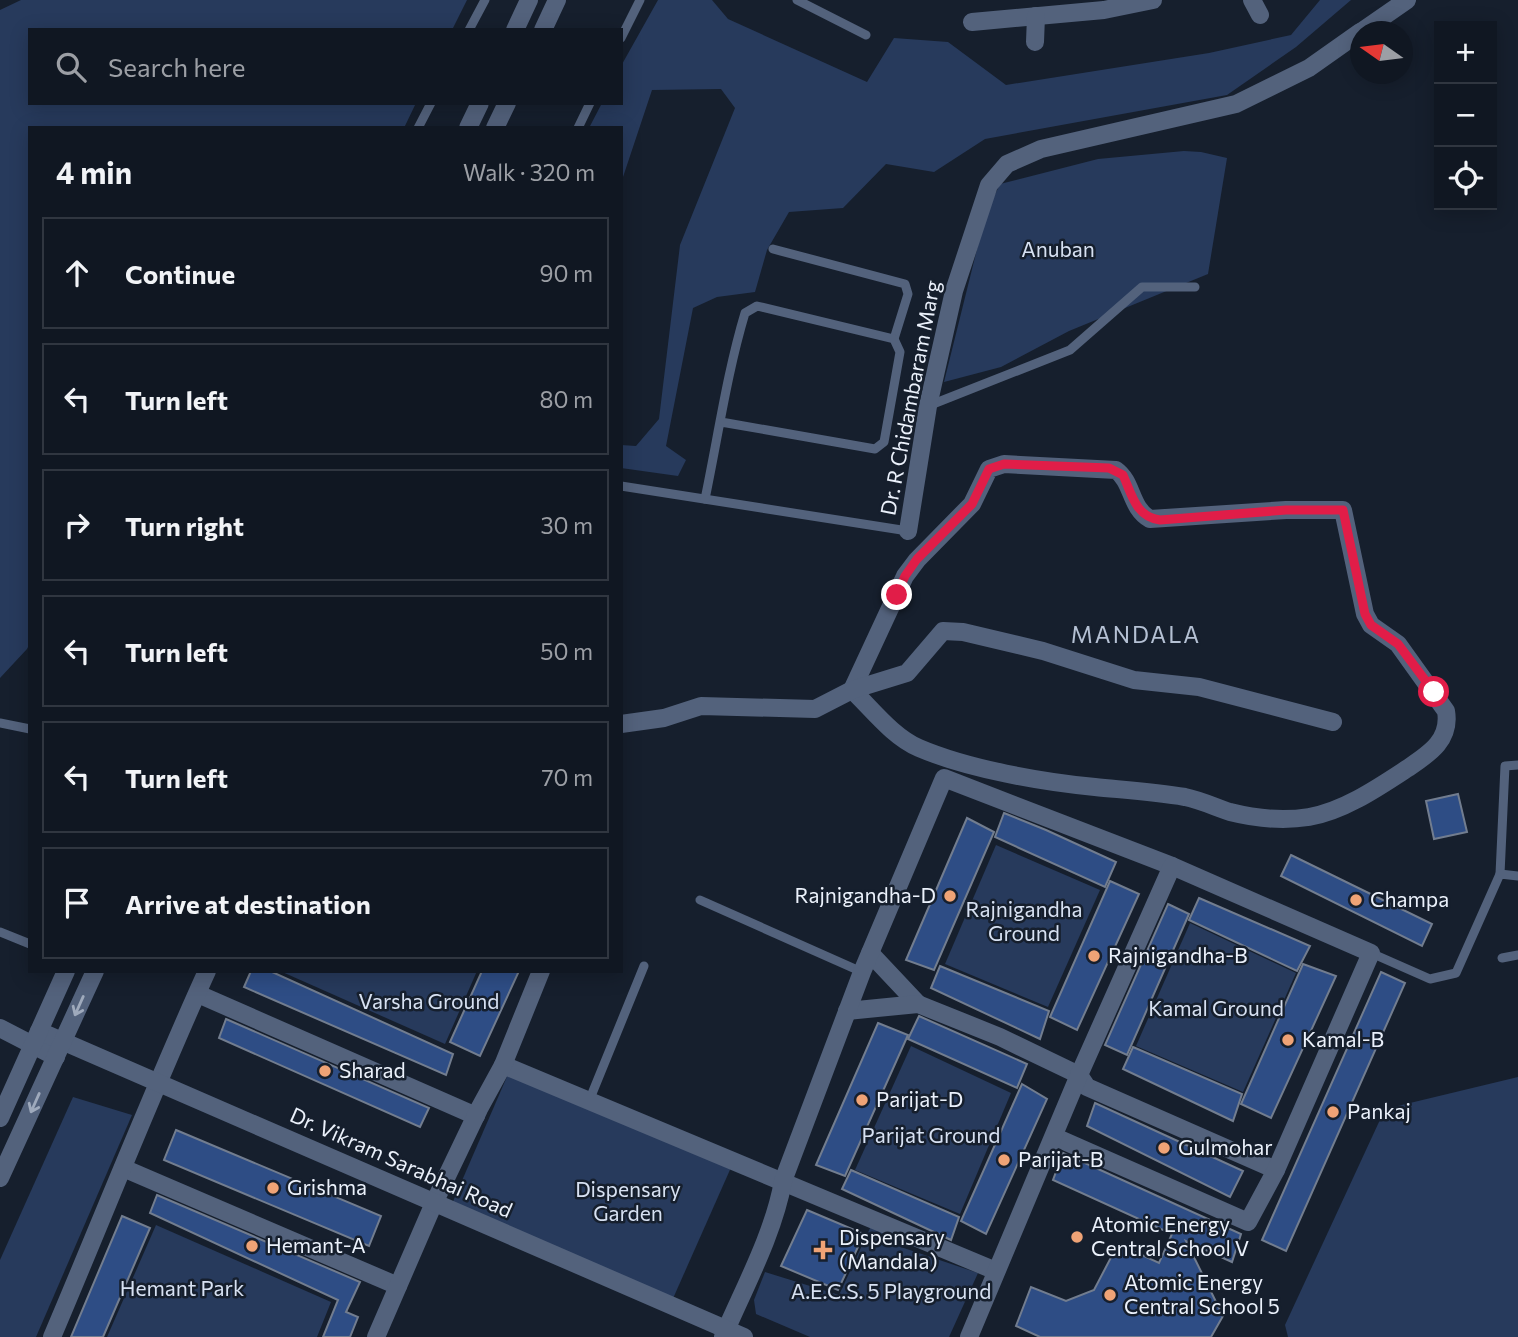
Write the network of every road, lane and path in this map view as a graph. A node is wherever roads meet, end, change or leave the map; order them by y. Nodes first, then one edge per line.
1 (485, 0) edge
2 (529, 0) edge
3 (557, 0) edge
4 (640, 0) edge
5 (797, 0) edge
6 (1153, 0) edge
7 (1407, 0) edge
8 (1104, 5) edge
9 (1036, 16) junction
10 (1377, 21) edge
11 (972, 22) dead end
12 (471, 28) edge
13 (516, 28) edge
14 (544, 28) edge
15 (623, 34) edge
16 (866, 35) dead end
17 (1350, 40) edge
18 (1035, 42) dead end
19 (430, 105) edge
20 (479, 105) edge
21 (506, 105) edge
22 (589, 105) edge
23 (419, 126) edge
24 (469, 126) edge
25 (496, 126) edge
26 (579, 126) edge
27 (773, 249) dead end
28 (1195, 287) dead end
29 (894, 339) junction
30 (928, 406) junction
31 (721, 422) junction
32 (623, 486) edge
33 (705, 499) junction
34 (908, 531) joint
35 (852, 690) junction
36 (1332, 722) dead end
37 (0, 723) edge
38 (623, 724) edge
39 (28, 729) edge
40 (1518, 765) edge
41 (1172, 866) junction
42 (1500, 874) junction
43 (1518, 876) edge
44 (700, 900) dead end
45 (0, 932) edge
46 (28, 943) edge
47 (870, 953) junction
48 (1371, 953) junction
49 (1518, 955) edge
50 (1502, 958) dead end
51 (644, 966) dead end
52 (862, 972) junction
53 (65, 973) edge
54 (93, 973) edge
55 (206, 973) edge
56 (540, 973) edge
57 (198, 994) junction
58 (918, 1004) junction
59 (847, 1011) junction
60 (0, 1028) edge
61 (36, 1038) junction
62 (59, 1049) junction
63 (503, 1065) junction
64 (1079, 1075) junction
65 (157, 1082) junction
66 (589, 1101) junction
67 (476, 1116) junction
68 (0, 1118) edge
69 (1055, 1137) junction
70 (123, 1168) junction
71 (1276, 1170) junction
72 (0, 1178) edge
73 (783, 1181) junction
74 (434, 1203) junction
75 (996, 1271) junction
76 (398, 1286) junction
77 (725, 1333) edge
78 (52, 1337) edge
79 (376, 1337) edge
80 (744, 1337) edge
81 (969, 1337) edge

1 - 12 lane
2 - 13 street
3 - 14 street
4 - 15 lane
5 - 16 lane
6 - 8 street
7 - 10 street, Dr. R Chidambaram Marg
8 - 9 street
9 - 11 street
9 - 18 street
17 - 30 street, Dr. R Chidambaram Marg
19 - 23 lane
20 - 24 street
21 - 25 street
22 - 26 lane
27 - 29 lane
28 - 30 lane
29 - 31 lane
29 - 31 lane
30 - 34 street, Dr. R Chidambaram Marg
31 - 33 lane
32 - 33 lane
33 - 34 lane
35 - 35 street
35 - 36 street
35 - 38 street
37 - 39 lane
40 - 42 lane
41 - 47 street
41 - 48 street
41 - 64 street
42 - 43 lane
42 - 48 lane
44 - 52 lane
45 - 46 lane
47 - 52 street
47 - 58 street
48 - 71 street
49 - 50 lane
51 - 66 lane
52 - 59 street
53 - 61 street
54 -> 62 street
55 - 57 street
56 - 63 street
57 - 65 street
57 - 67 street
58 - 59 street
58 - 64 street
59 - 73 street
60 - 61 street, Dr. Vikram Sarabhai Road
61 - 62 street, Dr. Vikram Sarabhai Road
61 - 68 street
62 - 65 street, Dr. Vikram Sarabhai Road
62 -> 72 street
63 - 66 street
63 - 67 street
64 - 69 street
64 - 71 street
65 - 70 street
65 - 74 street, Dr. Vikram Sarabhai Road
66 - 73 street
67 - 74 street
69 - 71 street
69 - 75 street
70 - 76 street
70 - 78 street
73 - 75 street
73 - 77 street
74 - 76 street
74 - 77 street, Dr. Vikram Sarabhai Road
75 - 81 street
76 - 79 street
77 - 80 street, Dr. Vikram Sarabhai Road

